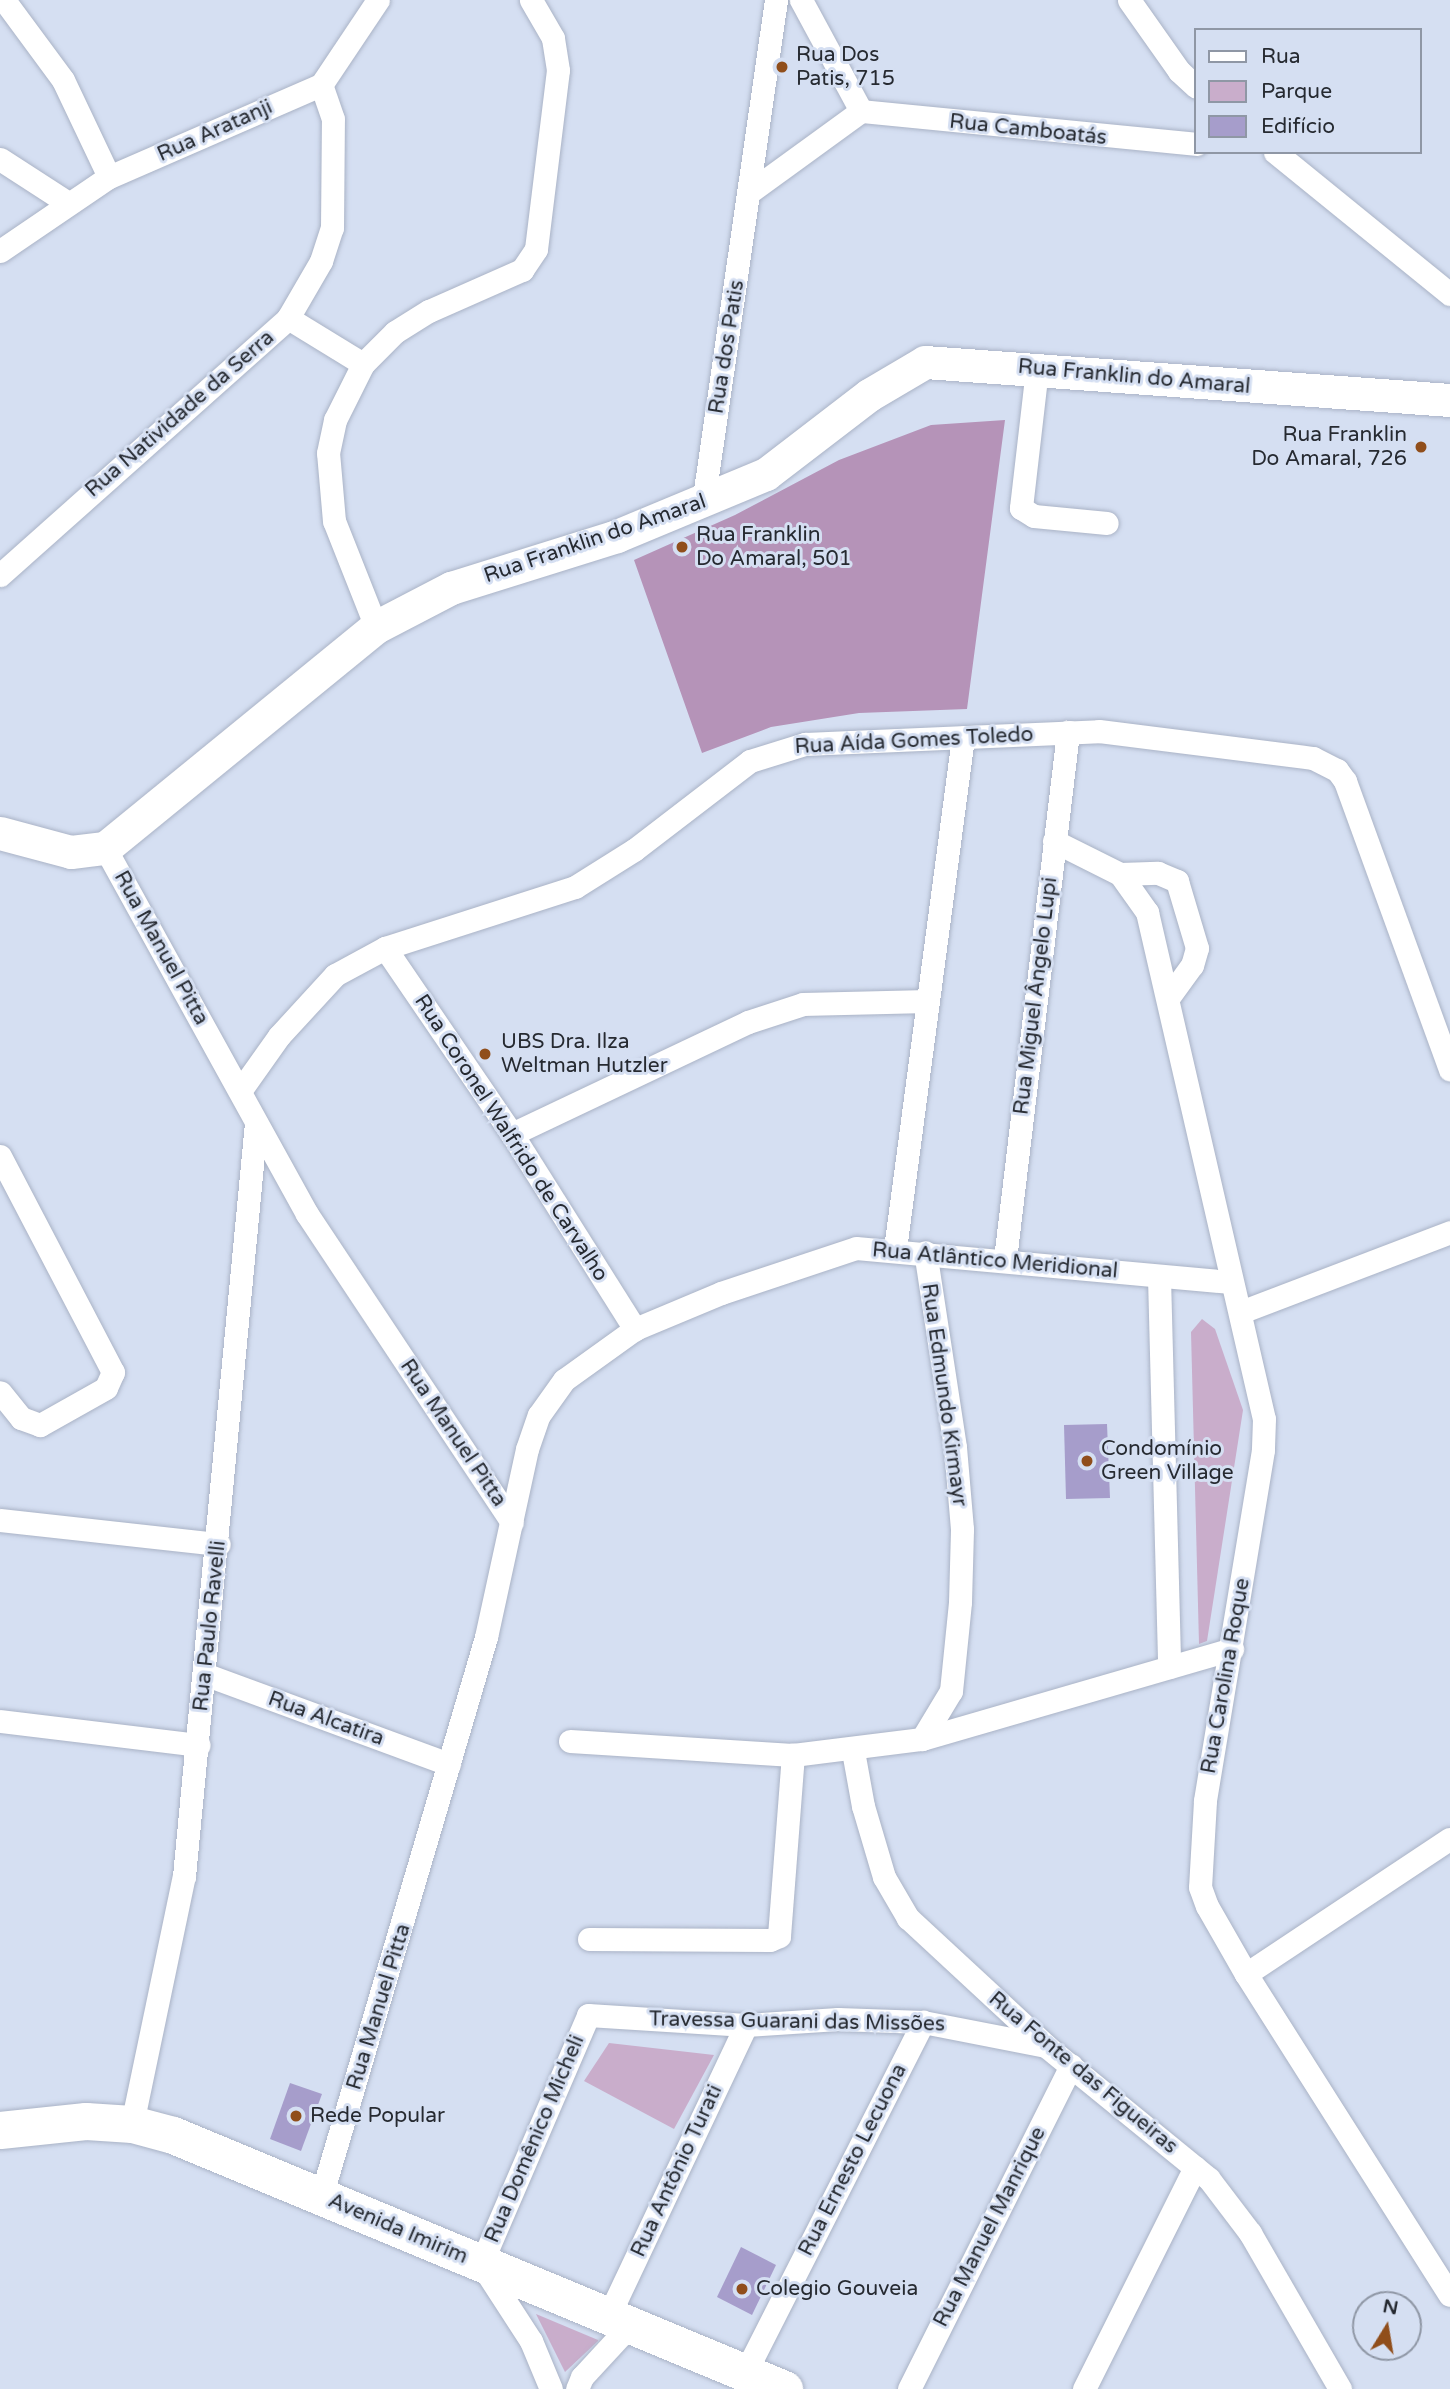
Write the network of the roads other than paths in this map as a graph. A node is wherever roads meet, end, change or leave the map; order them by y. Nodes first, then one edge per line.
1 (4, 0) edge
2 (378, 0) edge
3 (531, 0) edge
4 (776, 0) edge
5 (801, 0) edge
6 (1129, 0) edge
7 (321, 85) junction
8 (1194, 85) edge
9 (861, 111) junction
10 (1194, 144) edge
11 (1277, 154) edge
12 (0, 159) edge
13 (109, 177) junction
14 (751, 191) junction
15 (68, 202) junction
16 (0, 251) edge
17 (1450, 294) edge
18 (288, 318) junction
19 (363, 364) junction
20 (1037, 369) junction
21 (1450, 400) edge
22 (703, 504) junction
23 (1107, 523) dead end
24 (0, 575) edge
25 (376, 627) junction
26 (1068, 733) junction
27 (963, 737) junction
28 (0, 833) edge
29 (1054, 841) junction
30 (105, 848) junction
31 (1120, 874) junction
32 (385, 948) junction
33 (1168, 998) junction
34 (927, 1001) junction
35 (1450, 1069) edge
36 (240, 1091) junction
37 (256, 1123) junction
38 (512, 1134) junction
39 (0, 1156) edge
40 (1450, 1232) edge
41 (895, 1249) junction
42 (925, 1252) junction
43 (1005, 1259) junction
44 (1159, 1277) junction
45 (1231, 1282) junction
46 (1241, 1312) junction
47 (635, 1329) junction
48 (0, 1392) edge
49 (0, 1520) edge
50 (512, 1522) junction
51 (219, 1544) junction
52 (1232, 1649) junction
53 (1169, 1667) junction
54 (204, 1674) junction
55 (0, 1721) edge
56 (922, 1739) junction
57 (570, 1741) dead end
58 (199, 1745) junction
59 (853, 1751) junction
60 (793, 1755) junction
61 (449, 1764) junction
62 (1450, 1827) edge
63 (1450, 1839) edge
64 (589, 1939) dead end
65 (1246, 1974) junction
66 (588, 2015) joint
67 (923, 2022) junction
68 (746, 2025) junction
69 (1046, 2046) junction
70 (1071, 2065) junction
71 (132, 2124) junction
72 (0, 2130) edge
73 (1195, 2167) junction
74 (321, 2197) junction
75 (481, 2264) junction
76 (1450, 2295) edge
77 (618, 2321) junction
78 (746, 2373) junction
79 (551, 2389) edge
80 (577, 2389) edge
81 (784, 2389) edge
82 (909, 2389) edge
83 (1084, 2389) edge
84 (1340, 2389) edge

1 - 13 street
2 - 7 street
3 - 19 street
4 - 14 street, Rua dos Patis
5 - 9 street
6 - 8 street
7 - 13 street, Rua Aratanji
7 - 18 street, Rua Natividade da Serra
9 - 10 street, Rua Camboatás
9 - 14 street
11 - 17 street
12 - 15 street
13 - 15 street, Rua Aratanji
14 - 22 street, Rua dos Patis
15 - 16 street, Rua Aratanji
18 - 19 street
18 - 24 street, Rua Natividade da Serra
19 - 25 street
20 - 21 street, Rua Franklin do Amaral
20 - 22 street, Rua Franklin do Amaral
20 - 23 street
22 - 25 street, Rua Franklin do Amaral
25 - 30 street, Rua Franklin do Amaral
26 - 27 street, Rua Aída Gomes Toledo
26 - 29 street, Rua Miguel Ângelo Lupi
26 - 35 street, Rua Aída Gomes Toledo
27 - 32 street, Rua Aída Gomes Toledo
27 - 34 street
28 - 30 street
29 - 31 street, Rua Carolina Roque
29 - 43 street, Rua Miguel Ângelo Lupi
30 - 36 street, Rua Manuel Pitta
31 - 33 street, Rua Carolina Roque
31 - 33 street, Rua Carolina Roque
32 - 36 street, Rua Aída Gomes Toledo
32 - 38 street, Rua Coronel Walfrido de Carvalho
33 - 45 street, Rua Carolina Roque
34 - 38 street
34 - 41 street
36 - 37 street, Rua Manuel Pitta
37 - 50 street, Rua Manuel Pitta
37 - 51 street, Rua Paulo Ravelli
38 - 47 street, Rua Coronel Walfrido de Carvalho
39 - 48 street
40 - 46 street
41 - 42 street, Rua Atlântico Meridional
41 - 47 street, Rua Atlântico Meridional
42 - 43 street, Rua Atlântico Meridional
42 - 56 street, Rua Edmundo Kirmayr
43 - 44 street, Rua Atlântico Meridional
44 - 45 street, Rua Atlântico Meridional
44 - 53 street
45 - 46 street, Rua Carolina Roque
46 - 52 street, Rua Carolina Roque
47 - 50 street, Rua Atlântico Meridional
49 - 51 street
50 - 61 street, Rua Manuel Pitta
51 - 54 street, Rua Paulo Ravelli
52 - 53 street
52 - 65 street, Rua Carolina Roque
53 - 56 street
54 - 58 street, Rua Paulo Ravelli
54 - 61 street, Rua Alcatira
55 - 58 street
56 - 59 street
57 - 60 street
58 - 71 street, Rua Paulo Ravelli
59 - 60 street
59 - 69 street, Rua Fonte das Figueiras
60 - 64 street
61 - 74 street, Rua Manuel Pitta
62 - 63 street
63 - 65 street
65 - 76 street, Rua Carolina Roque
66 - 68 street, Travessa Guarani das Missões
66 - 75 street, Rua Domênico Micheli
67 - 68 street, Travessa Guarani das Missões
67 - 69 street, Travessa Guarani das Missões
67 - 78 street, Rua Ernesto Lecuona
68 - 77 street, Rua Antônio Turati
69 - 70 street, Rua Fonte das Figueiras
70 - 73 street, Rua Fonte das Figueiras
70 - 82 street, Rua Manuel Manrique
71 - 72 main road, Avenida Imirim
71 - 74 main road, Avenida Imirim
73 - 83 street
73 - 84 street, Rua Fonte das Figueiras
74 - 75 main road, Avenida Imirim
75 - 77 main road, Avenida Imirim
75 - 79 street
77 - 78 main road, Avenida Imirim
77 - 80 street, Rua Antônio Turati
78 - 81 main road, Avenida Imirim

